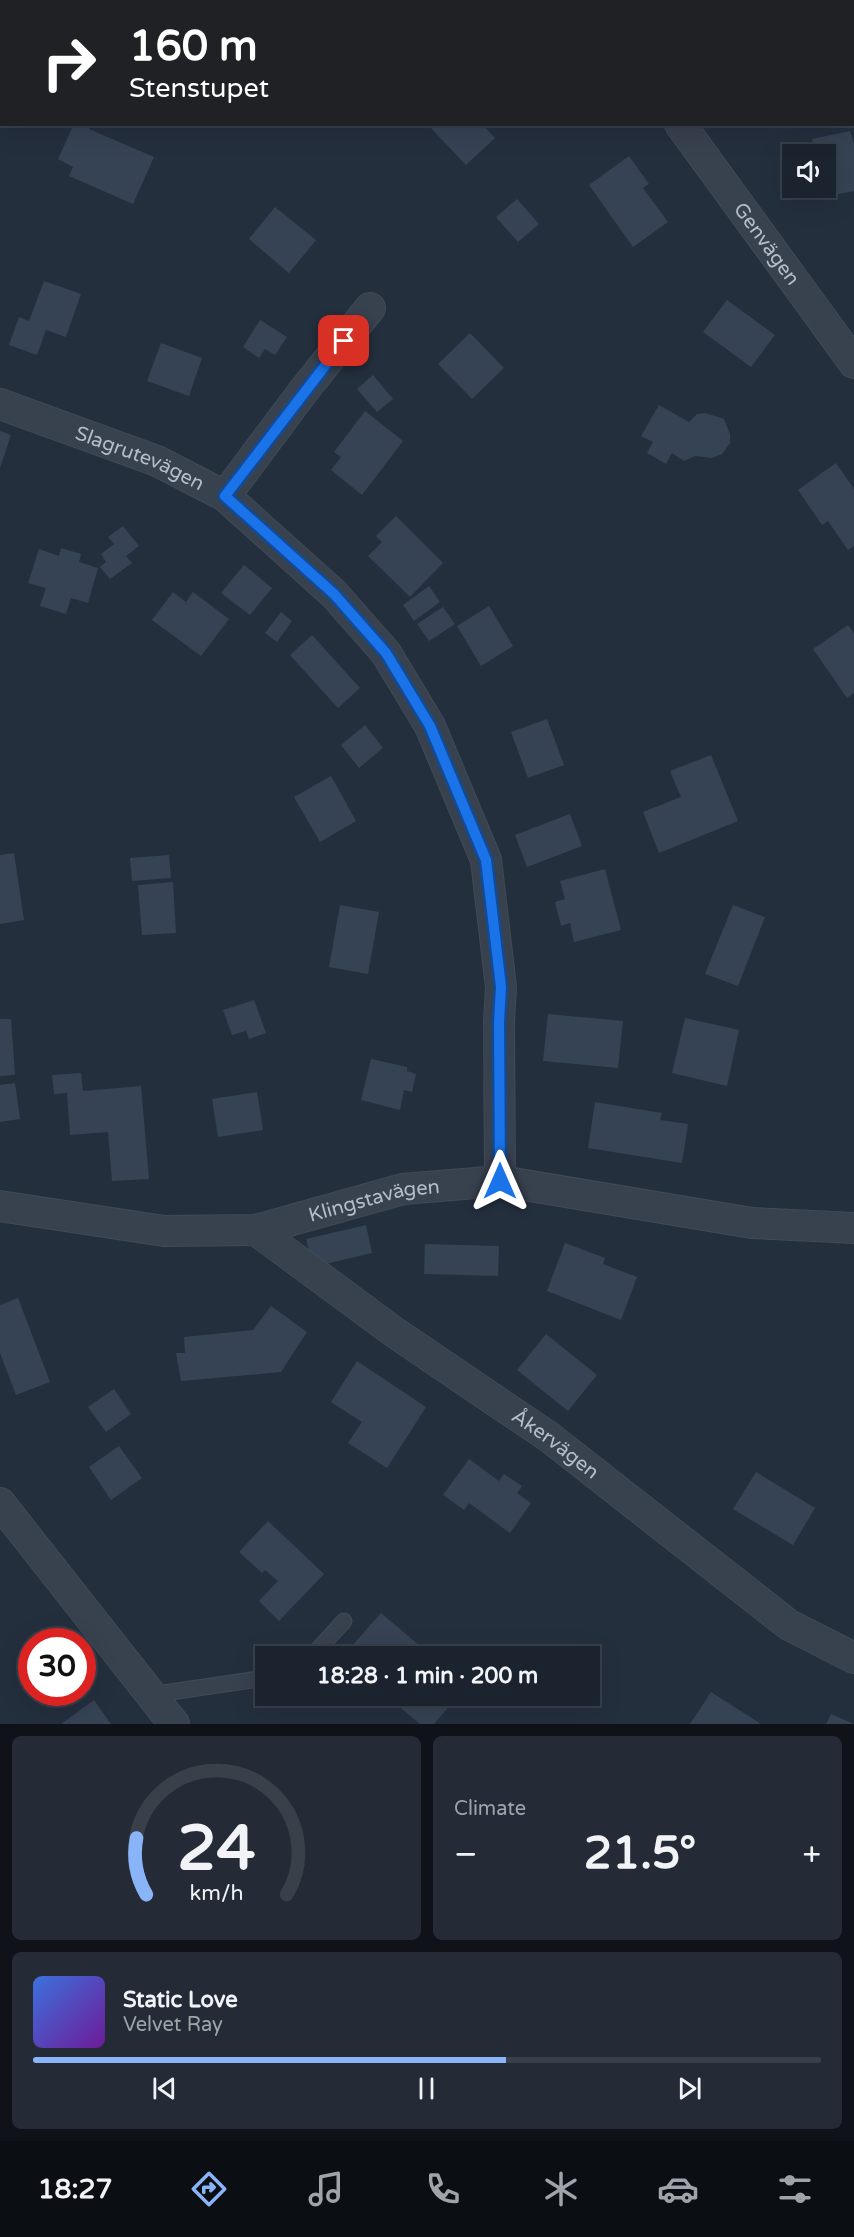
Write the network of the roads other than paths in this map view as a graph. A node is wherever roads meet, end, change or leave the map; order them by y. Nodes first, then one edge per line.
1 (681, 126) edge
2 (370, 308) dead end
3 (854, 363) edge
4 (0, 404) edge
5 (225, 496) junction
6 (500, 1181) junction
7 (0, 1206) edge
8 (854, 1228) edge
9 (256, 1230) junction
10 (0, 1503) edge
11 (344, 1621) dead end
12 (321, 1646) edge
13 (854, 1658) edge
14 (255, 1680) edge
15 (150, 1695) junction
16 (174, 1724) edge

1 - 3 street, Genvägen
2 - 5 street
4 - 5 street, Slagrutevägen
5 - 6 street, Slagrutevägen
6 - 8 street, Klingstavägen
6 - 9 street, Klingstavägen
7 - 9 street, Klingstavägen
9 - 13 street, Åkervägen
10 - 15 street
11 - 12 lane
14 - 15 lane
15 - 16 street

